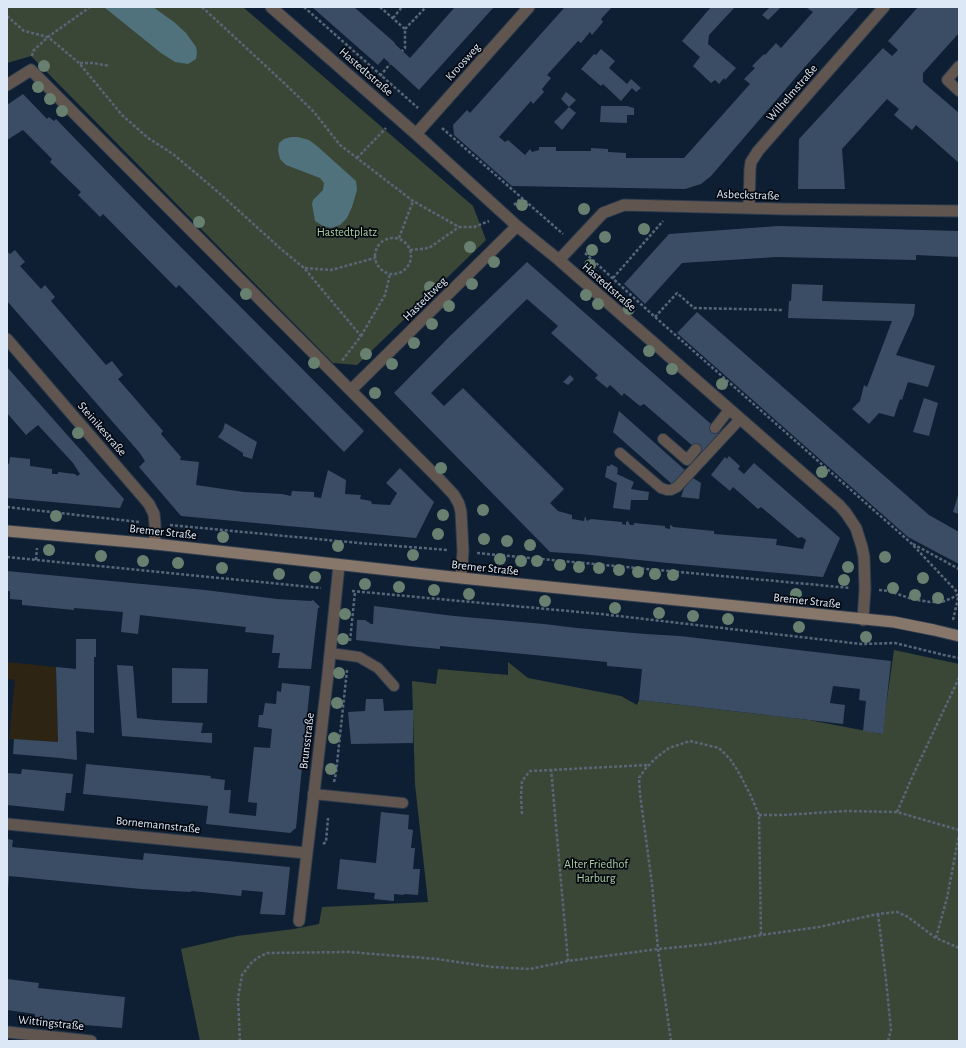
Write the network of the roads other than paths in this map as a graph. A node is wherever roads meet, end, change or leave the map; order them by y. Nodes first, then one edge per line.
1 (272, 7) edge
2 (529, 7) edge
3 (884, 7) edge
4 (959, 66) edge
5 (7, 85) edge
6 (959, 91) edge
7 (416, 134) junction
8 (749, 208) junction
9 (959, 211) edge
10 (517, 226) junction
11 (559, 260) junction
12 (7, 339) edge
13 (351, 390) junction
14 (729, 410) junction
15 (740, 419) junction
16 (715, 428) dead end
17 (663, 439) dead end
18 (696, 449) dead end
19 (620, 453) dead end
20 (7, 531) edge
21 (155, 544) junction
22 (339, 564) junction
23 (461, 578) junction
24 (863, 620) junction
25 (959, 636) edge
26 (330, 653) junction
27 (394, 686) dead end
28 (314, 794) junction
29 (404, 803) dead end
30 (7, 824) edge
31 (306, 853) junction
32 (299, 921) dead end
33 (7, 1032) edge
34 (91, 1041) edge

1 - 7 street, Hastedtstraße
2 - 7 street, Kroosweg
3 - 8 street, Wilhelmstraße
4 - 6 lane
5 - 13 street
7 - 10 street, Hastedtstraße
8 - 9 street, Asbeckstraße
8 - 11 street, Asbeckstraße
10 - 11 street, Hastedtstraße
10 - 13 street, Hastedtweg
11 - 14 street, Hastedtstraße
12 - 21 street, Steinikestraße
13 - 23 street
14 - 15 street, Hastedtstraße
14 - 16 lane
15 - 19 lane
15 - 24 street, Hastedtstraße
17 - 18 lane
20 - 21 main road, Bremer Straße
21 - 22 main road, Bremer Straße
22 - 23 main road, Bremer Straße
22 - 26 street, Brunsstraße
23 - 24 main road, Bremer Straße
24 - 25 main road, Bremer Straße
26 - 27 lane
26 - 28 street, Brunsstraße
28 - 29 lane
28 - 31 street, Brunsstraße
30 - 31 street, Bornemannstraße
31 - 32 street, Brunsstraße
33 - 34 street, Wittingstraße

